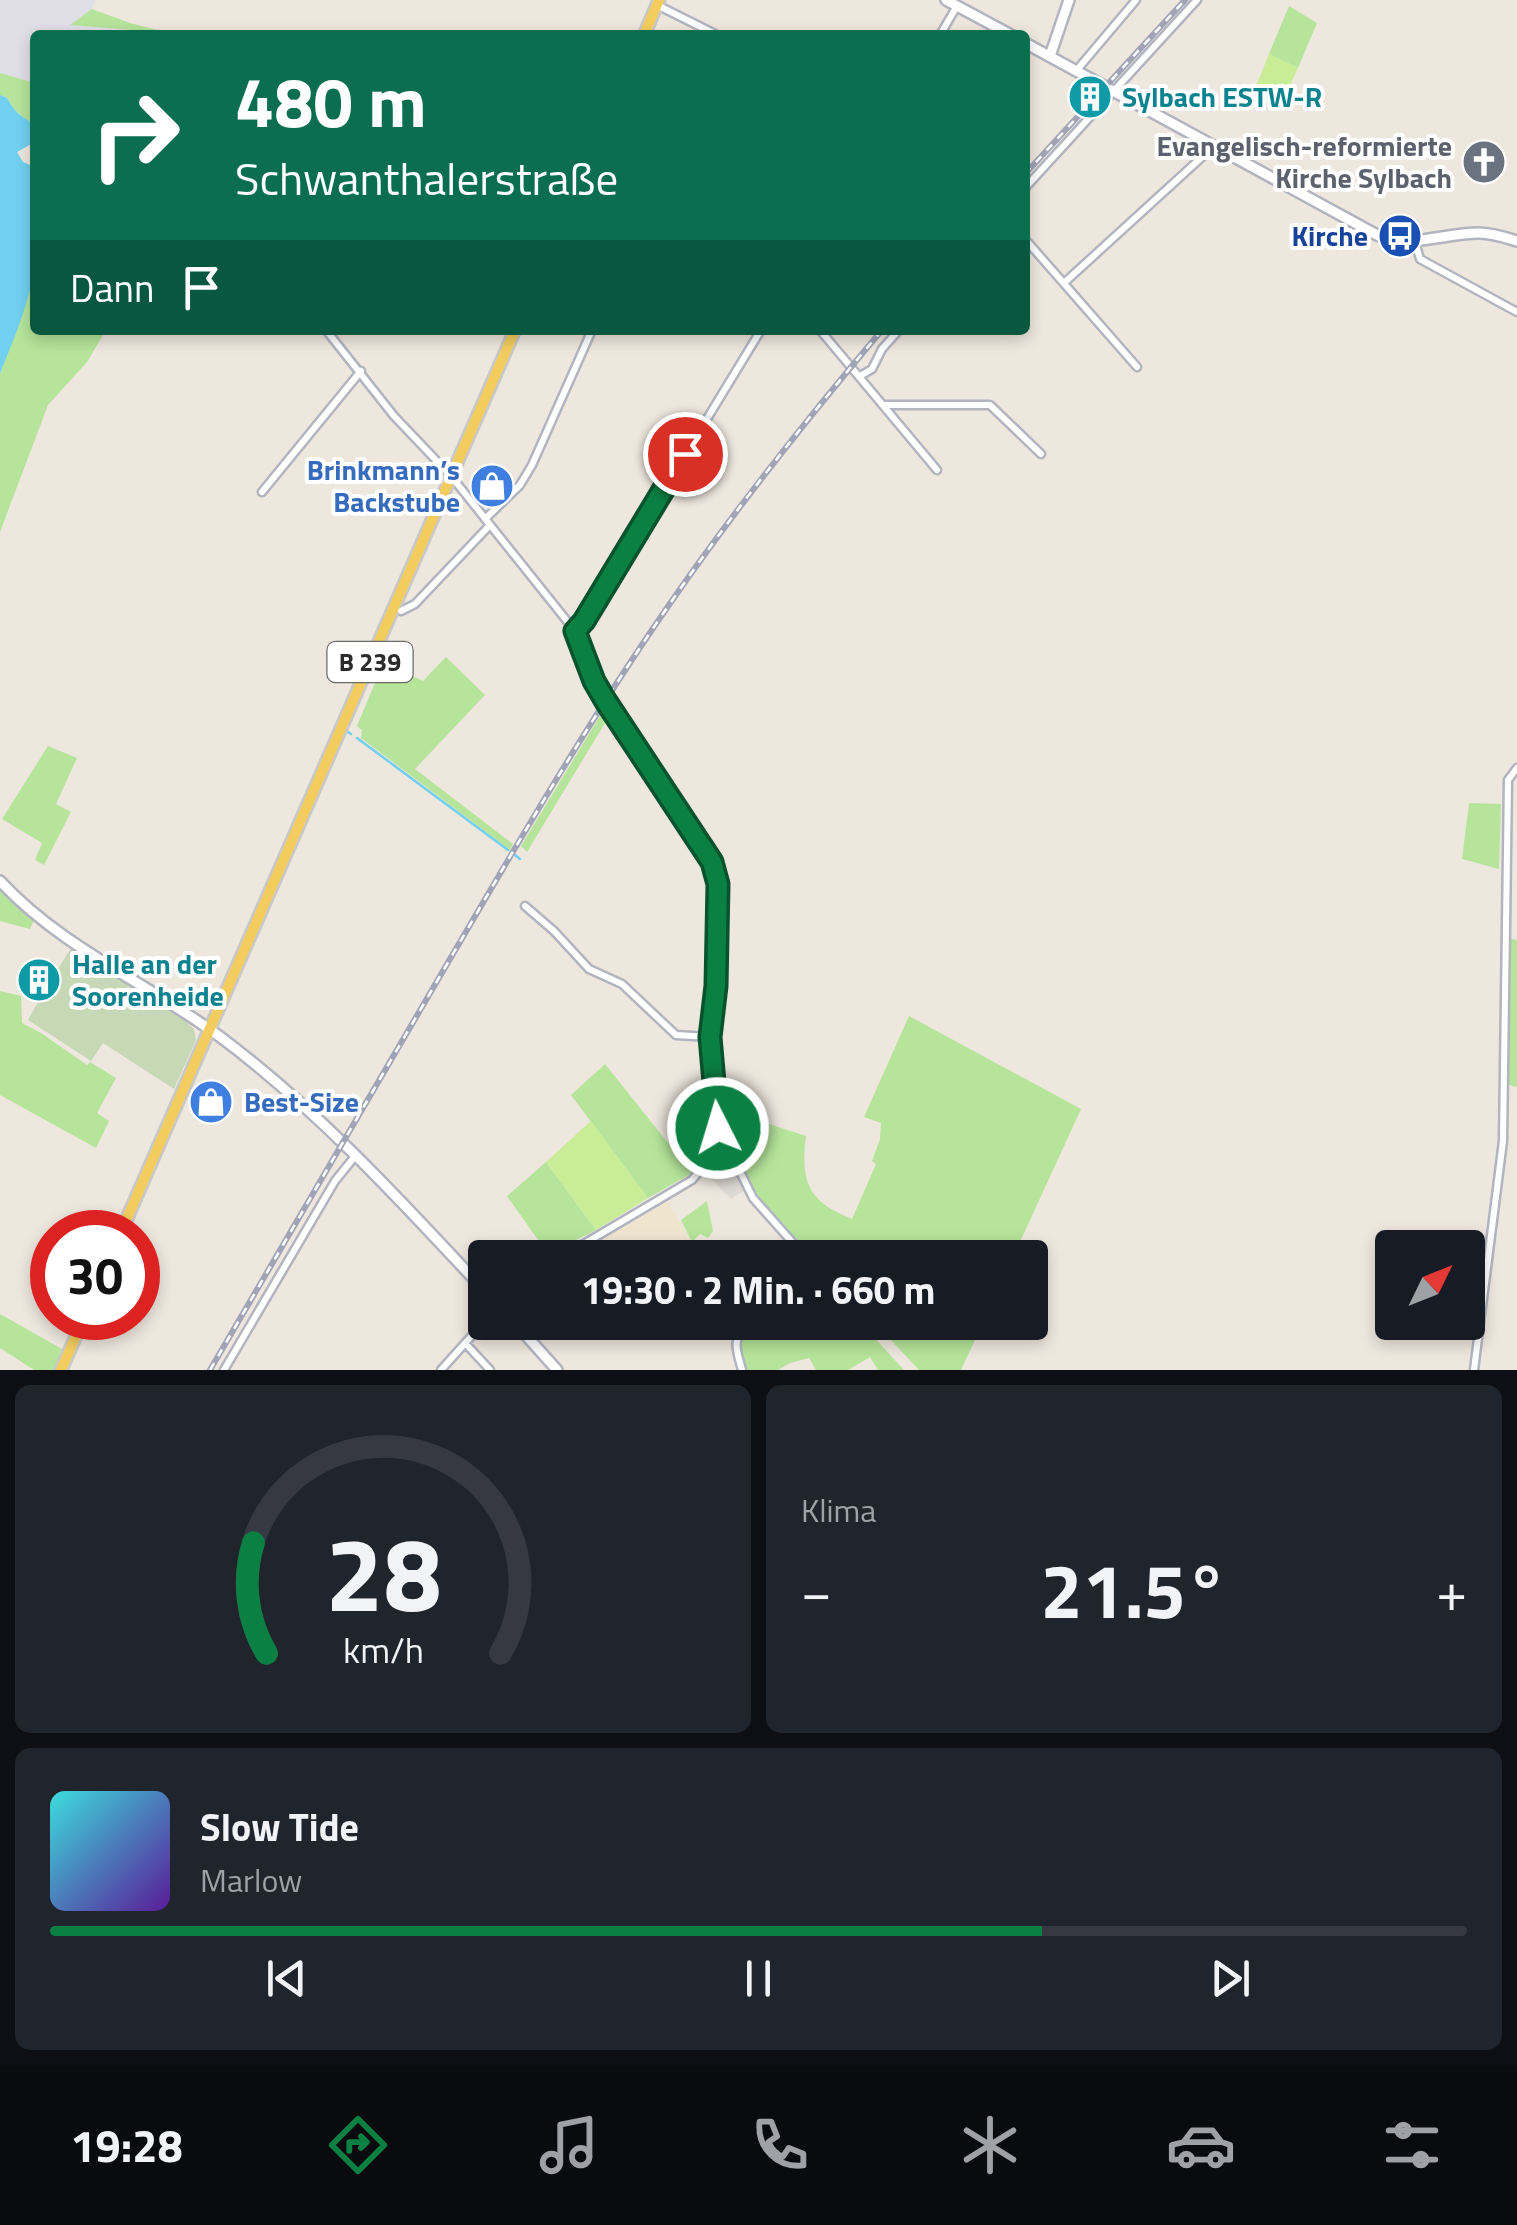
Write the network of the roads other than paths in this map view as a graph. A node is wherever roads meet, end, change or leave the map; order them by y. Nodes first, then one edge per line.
1 (946, 0) edge
2 (1069, 0) edge
3 (1136, 0) edge
4 (1197, 0) edge
5 (658, 2) edge
6 (957, 6) junction
7 (646, 30) edge
8 (708, 30) edge
9 (943, 30) edge
10 (1002, 30) edge
11 (1030, 45) edge
12 (1050, 56) junction
13 (1076, 71) junction
14 (1114, 92) junction
15 (1214, 147) junction
16 (1030, 182) edge
17 (1415, 242) junction
18 (1517, 242) edge
19 (1030, 245) edge
20 (1064, 283) junction
21 (1517, 312) edge
22 (330, 335) edge
23 (513, 335) edge
24 (590, 335) edge
25 (758, 335) edge
26 (824, 335) edge
27 (895, 335) edge
28 (1137, 367) dead end
29 (361, 371) junction
30 (860, 376) junction
31 (884, 405) junction
32 (1041, 454) dead end
33 (937, 470) dead end
34 (451, 476) junction
35 (262, 492) dead end
36 (488, 522) junction
37 (400, 612) dead end
38 (575, 631) junction
39 (1517, 768) edge
40 (0, 881) edge
41 (524, 906) dead end
42 (210, 1029) junction
43 (710, 1037) junction
44 (718, 1128) junction
45 (356, 1155) junction
46 (131, 1210) edge
47 (590, 1240) edge
48 (787, 1240) edge
49 (468, 1274) edge
50 (74, 1340) edge
51 (468, 1340) edge
52 (530, 1340) edge
53 (736, 1340) edge
54 (465, 1343) junction
55 (61, 1370) edge
56 (224, 1370) edge
57 (441, 1370) edge
58 (490, 1370) edge
59 (557, 1370) edge
60 (742, 1370) edge
61 (1474, 1370) edge

1 - 6 main road
2 - 12 main road
3 - 13 street
4 - 14 street
5 - 7 main road
5 - 8 street
6 - 9 street
6 - 10 main road
11 - 12 main road
12 - 13 main road
13 - 14 main road
14 - 15 main road
14 - 16 street
15 - 17 main road
15 - 20 street
17 - 18 main road
17 - 21 street
19 - 20 street
20 - 28 street
22 - 29 street
23 - 34 main road, B 239
24 - 36 street
25 - 38 street
26 - 30 street
27 - 30 street
29 - 34 street
29 - 35 street
30 - 31 street
31 - 32 street
31 - 33 street
34 - 36 street
34 - 42 main road, B 239
36 - 37 street
36 - 38 street
38 - 43 street
39 - 61 street
40 - 42 main road
41 - 43 street
42 - 45 main road
42 - 46 main road, B 239
43 - 44 street
44 - 47 street
44 - 48 street
45 - 49 main road
45 - 56 street
50 - 55 main road
51 - 54 street
52 - 59 main road
53 - 60 street
54 - 57 street
54 - 58 street

